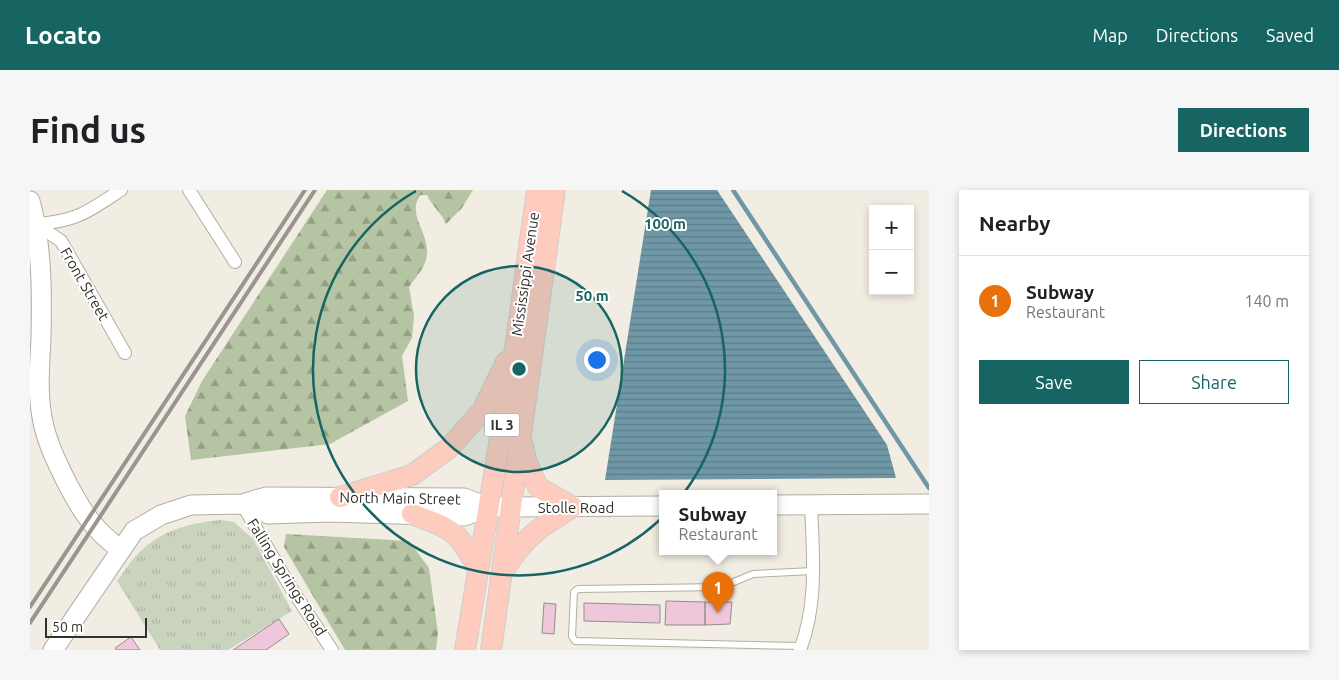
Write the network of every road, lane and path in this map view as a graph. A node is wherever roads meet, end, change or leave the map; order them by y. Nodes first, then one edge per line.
1 (121, 190) edge
2 (189, 190) edge
3 (537, 190) edge
4 (555, 190) edge
5 (30, 201) edge
6 (36, 224) junction
7 (235, 262) dead end
8 (516, 342) junction
9 (35, 351) edge
10 (125, 353) dead end
11 (35, 390) edge
12 (521, 437) junction
13 (340, 497) junction
14 (242, 504) junction
15 (929, 504) edge
16 (777, 505) edge
17 (812, 505) junction
18 (659, 506) edge
19 (488, 507) junction
20 (511, 507) junction
21 (573, 507) junction
22 (412, 514) junction
23 (120, 549) junction
24 (478, 569) junction
25 (814, 570) junction
26 (502, 573) junction
27 (801, 648) edge
28 (54, 650) edge
29 (332, 650) edge
30 (465, 650) edge
31 (491, 650) edge

1 - 6 street
2 - 7 street
3 - 8 main road, Mississippi Avenue / IL 3
4 - 12 main road, Mississippi Avenue / IL 3
5 - 6 main road
6 - 9 main road
6 - 10 street, Front Street
8 - 13 main road
8 - 19 main road, Mississippi Avenue / IL 3
9 - 11 main road
11 - 23 main road
12 - 20 main road, Mississippi Avenue / IL 3
12 - 21 main road
13 - 14 main road, North Main Street
13 - 19 main road, North Main Street
14 - 22 main road, North Main Street
14 - 23 main road, North Main Street
14 - 29 street, Falling Springs Road
15 - 17 main road
16 - 17 main road
17 - 25 street
18 - 21 main road, Stolle Road
19 - 20 main road, Stolle Road
19 - 22 main road, North Main Street
19 - 24 main road, IL 3
20 - 21 main road, Stolle Road
20 - 26 main road, IL 3
21 - 26 main road
22 - 24 main road
23 - 28 main road, North Main Street
24 - 30 main road, IL 3
25 - 27 street
25 - 27 lane
26 - 31 main road, IL 3

